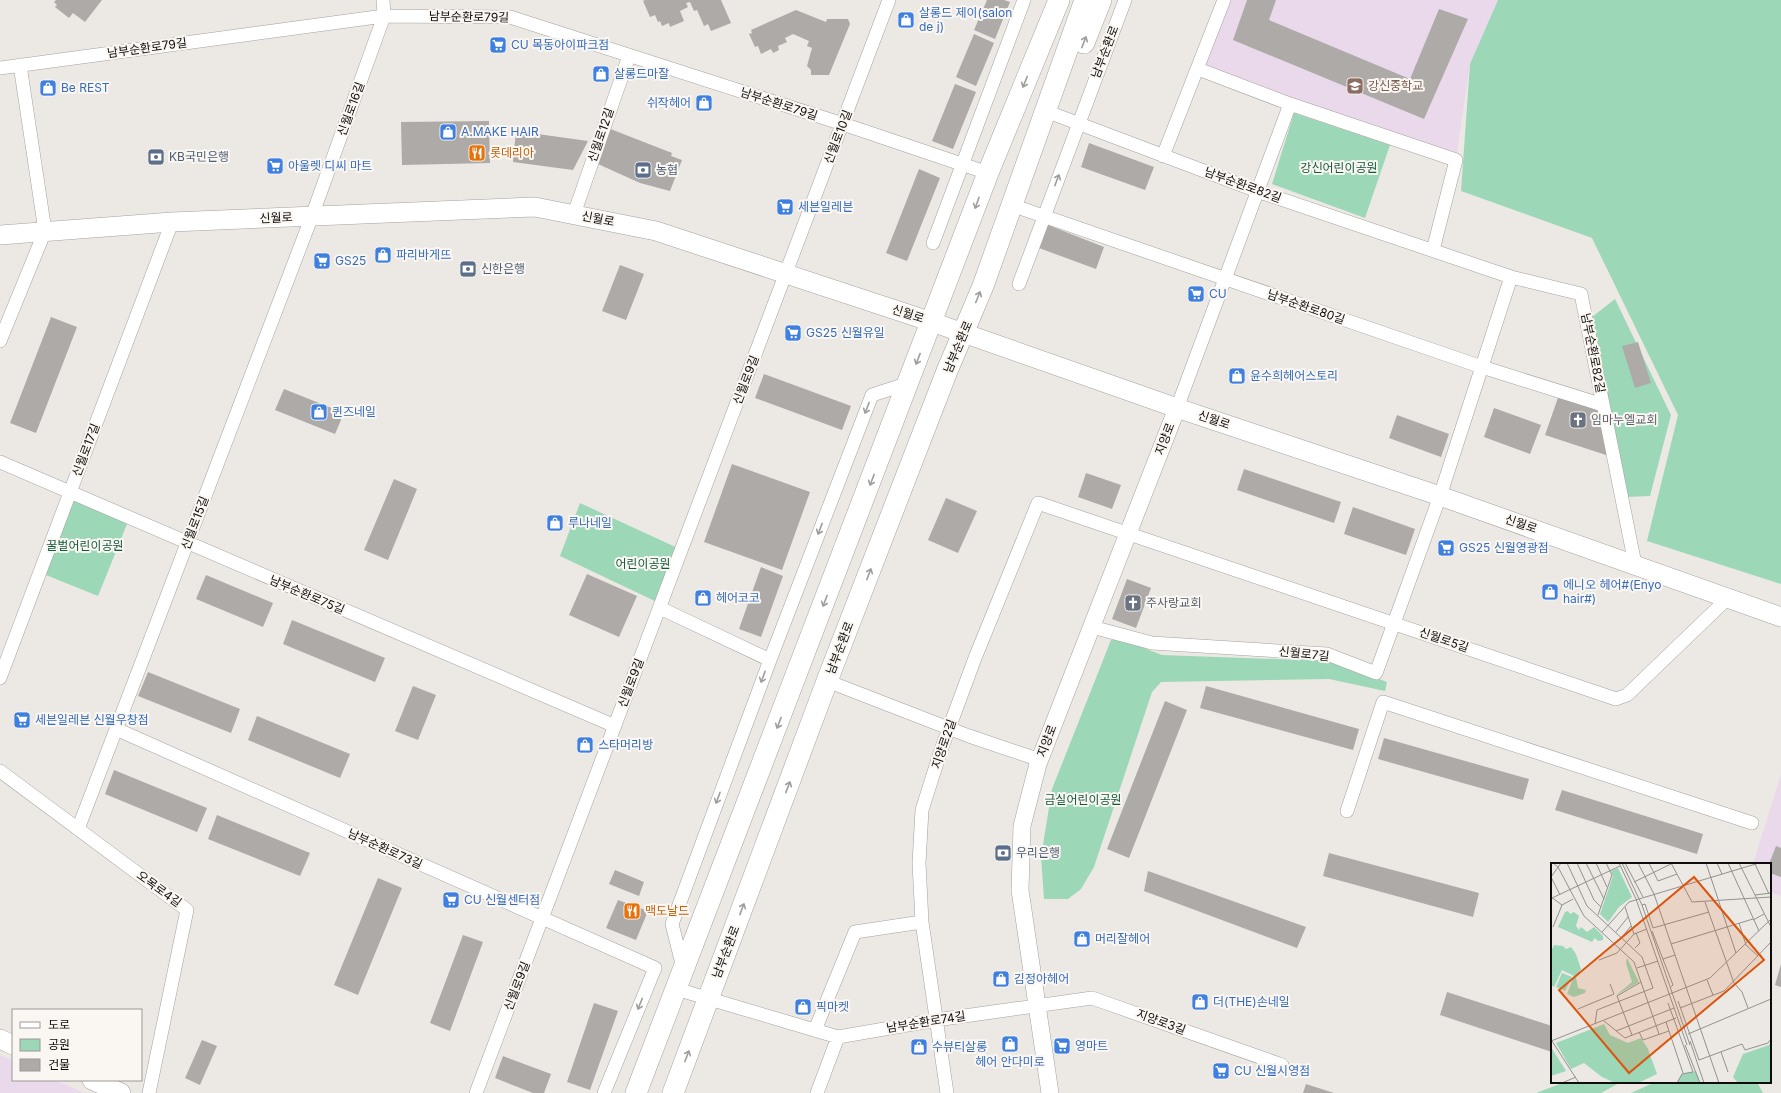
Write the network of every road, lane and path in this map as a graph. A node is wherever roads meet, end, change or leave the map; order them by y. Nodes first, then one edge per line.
1 (383, 0) edge
2 (889, 0) edge
3 (1024, 0) edge
4 (1051, 0) edge
5 (1059, 0) edge
6 (1085, 0) edge
7 (1101, 0) edge
8 (1125, 0) edge
9 (1224, 0) edge
10 (384, 16) junction
11 (1040, 46) junction
12 (629, 56) junction
13 (20, 65) junction
14 (0, 68) edge
15 (1198, 69) junction
16 (1290, 104) junction
17 (1056, 115) junction
18 (1078, 123) junction
19 (843, 124) junction
20 (1163, 156) junction
21 (961, 164) junction
22 (988, 173) junction
23 (1258, 191) junction
24 (1011, 205) junction
25 (574, 214) junction
26 (312, 216) junction
27 (1044, 216) junction
28 (172, 222) junction
29 (45, 231) junction
30 (0, 235) edge
31 (933, 243) dead end
32 (1433, 250) junction
33 (786, 274) junction
34 (1511, 277) junction
35 (1225, 279) junction
36 (1019, 284) dead end
37 (932, 322) junction
38 (964, 333) junction
39 (0, 342) edge
40 (1482, 367) junction
41 (909, 383) junction
42 (1603, 405) junction
43 (1177, 408) junction
44 (0, 462) edge
45 (70, 491) junction
46 (1440, 496) junction
47 (1128, 534) junction
48 (187, 544) junction
49 (1635, 564) junction
50 (1728, 598) junction
51 (660, 608) junction
52 (1781, 617) edge
53 (1393, 622) junction
54 (1092, 627) junction
55 (770, 660) junction
56 (0, 678) edge
57 (827, 681) junction
58 (615, 726) junction
59 (950, 727) junction
60 (116, 729) junction
61 (1040, 760) junction
62 (0, 771) edge
63 (1347, 811) dead end
64 (1752, 823) dead end
65 (78, 829) junction
66 (543, 917) junction
67 (922, 922) junction
68 (680, 980) junction
69 (708, 998) junction
70 (1037, 1006) junction
71 (936, 1020) junction
72 (815, 1030) junction
73 (838, 1037) junction
74 (0, 1039) edge
75 (12, 1045) edge
76 (1282, 1065) dead end
77 (94, 1081) edge
78 (121, 1093) edge
79 (149, 1093) edge
80 (476, 1093) edge
81 (604, 1093) edge
82 (636, 1093) edge
83 (673, 1093) edge
84 (816, 1093) edge
85 (946, 1093) edge
86 (1050, 1093) edge

1 - 10 street, 신월로16길
2 - 19 street, 신월로10길
3 - 21 street
4 - 11 main road
5 - 11 main road
6 - 24 main road, 남부순환로
17 -> 7 main road, 남부순환로
8 - 18 street, 남부순환로
9 - 15 street
10 - 12 street, 남부순환로79길
10 - 13 street, 남부순환로79길
10 - 26 street, 신월로16길
11 -> 22 main road
12 - 19 street, 남부순환로79길
12 - 25 street, 신월로12길
13 - 14 street, 남부순환로79길
13 - 29 street
15 - 16 street
15 - 20 street
16 - 23 street
16 - 32 street
17 - 18 street, 남부순환로82길
17 - 24 main road, 남부순환로
18 - 20 street, 남부순환로82길
27 -> 18 street, 남부순환로
19 - 21 street, 남부순환로79길
19 - 33 street, 신월로10길
20 - 23 street, 남부순환로82길
21 - 22 street, 남부순환로79길
21 - 31 street
22 -> 37 main road
23 - 32 street, 남부순환로82길
23 - 35 street
24 - 27 street, 남부순환로80길
38 -> 24 main road, 남부순환로
25 - 26 main road, 신월로
25 - 33 main road, 신월로
26 - 28 main road, 신월로
26 - 48 street, 신월로15길
27 - 35 street, 남부순환로80길
27 - 36 street, 남부순환로
28 - 29 main road, 신월로
28 - 45 street, 신월로17길
29 - 30 main road, 신월로
29 - 39 street
32 - 34 street, 남부순환로82길
33 - 37 main road, 신월로
33 - 51 street, 신월로9길
34 - 40 street, 신월로7길
34 - 42 street, 남부순환로82길
35 - 40 street, 남부순환로80길
35 - 43 street
37 - 38 main road, 신월로
37 -> 41 main road
38 - 43 main road, 신월로
57 -> 38 main road, 남부순환로
40 - 42 street, 남부순환로80길
40 - 46 street, 신월로7길
41 -> 55 street
41 -> 68 main road
42 - 49 street, 남부순환로82길
43 - 46 main road, 신월로
43 - 47 street, 지양로
44 - 45 street, 남부순환로75길
45 - 48 street, 남부순환로75길
45 - 56 street, 신월로17길
46 - 49 main road, 신월로
46 - 53 street, 신월로7길
47 - 53 street, 신월로5길
47 - 54 street, 지양로
47 - 59 street, 지양로2길
48 - 58 street, 남부순환로75길
48 - 60 street, 신월로15길
49 - 50 main road, 신월로
50 - 52 main road, 신월로
50 - 53 street, 신월로5길
51 - 55 street
51 - 58 street, 신월로9길
53 - 54 street, 신월로7길
54 - 61 street, 지양로
55 -> 68 street
57 - 59 street
69 -> 57 main road, 남부순환로
58 - 66 street, 신월로9길
59 - 61 street
59 - 67 street, 지양로2길
60 - 65 street, 신월로15길
60 - 66 street, 남부순환로73길
61 - 70 street, 지양로
62 - 65 street, 오목로4길
63 - 64 street
65 - 79 street, 오목로4길
66 - 80 street, 신월로9길
66 -> 81 street, 남부순환로73길
67 - 71 street, 지양로2길
67 - 72 street
68 - 69 street, 남부순환로74길
68 - 82 main road
69 - 72 street, 남부순환로74길
83 -> 69 main road, 남부순환로
70 - 71 street, 남부순환로74길
70 - 76 street, 지양로3길
70 - 86 street, 지양로
71 - 73 street, 남부순환로74길
71 - 85 street, 지양로2길
72 - 73 street, 남부순환로74길
73 - 84 street
74 - 75 main road
77 - 78 main road

